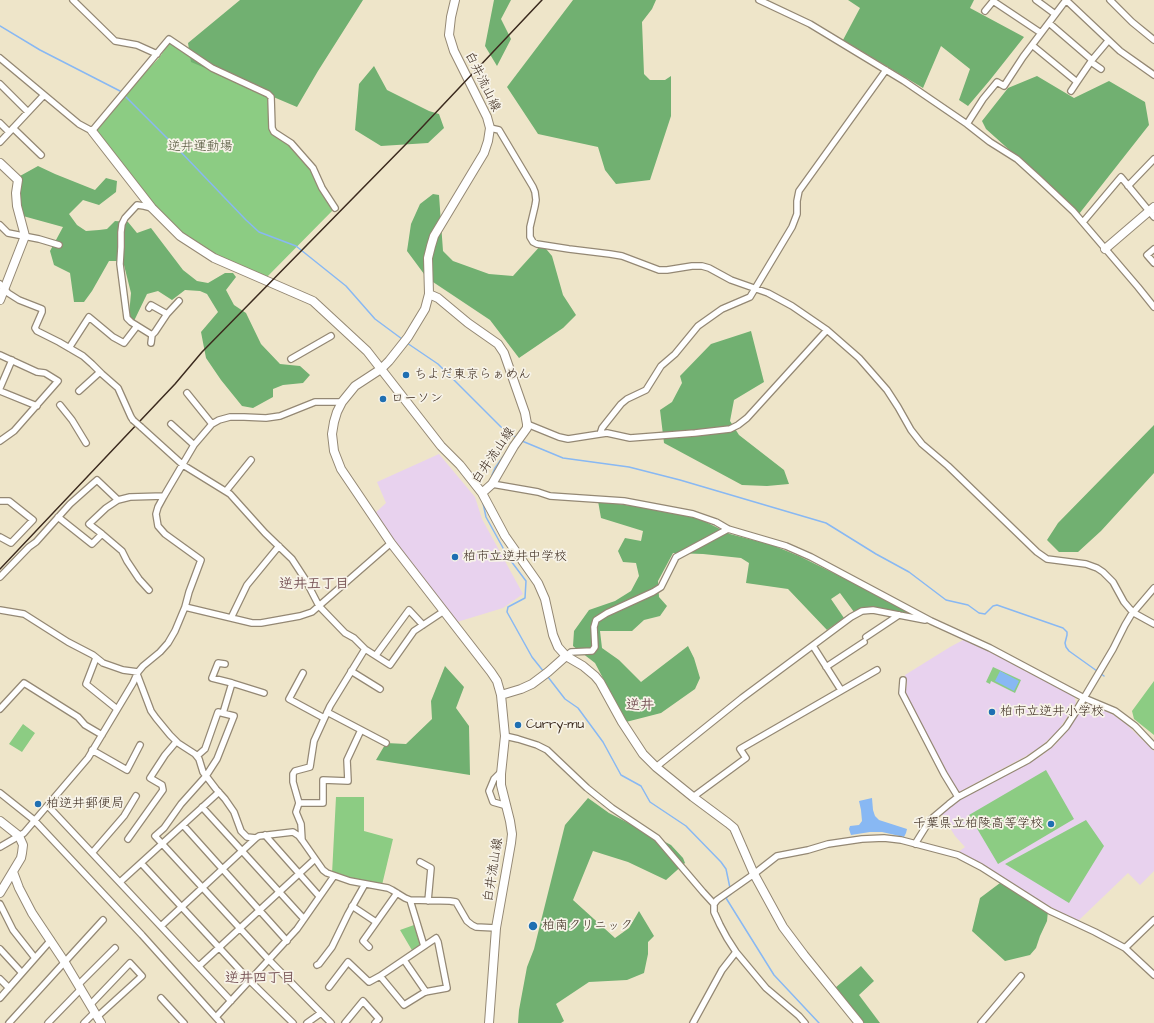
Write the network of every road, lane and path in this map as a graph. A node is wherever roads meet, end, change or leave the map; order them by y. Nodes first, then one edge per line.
1 (73, 0) edge
2 (455, 0) edge
3 (759, 0) edge
4 (993, 0) edge
5 (1036, 0) edge
6 (1066, 0) edge
7 (1110, 0) edge
8 (985, 11) dead end
9 (1055, 14) junction
10 (1049, 23) junction
11 (1041, 33) junction
12 (1154, 40) edge
13 (1108, 41) junction
14 (1032, 45) junction
15 (157, 54) junction
16 (0, 58) edge
17 (1092, 61) junction
18 (1101, 69) dead end
19 (886, 70) junction
20 (1154, 75) edge
21 (1078, 82) junction
22 (0, 84) edge
23 (1071, 91) dead end
24 (44, 95) junction
25 (28, 112) junction
26 (0, 123) edge
27 (967, 124) junction
28 (490, 128) junction
29 (11, 130) junction
30 (92, 131) junction
31 (0, 142) edge
32 (41, 155) dead end
33 (1154, 159) edge
34 (0, 164) edge
35 (1128, 186) junction
36 (152, 208) junction
37 (335, 208) dead end
38 (1152, 212) edge
39 (1083, 222) junction
40 (0, 225) edge
41 (25, 236) junction
42 (59, 245) dead end
43 (1154, 248) edge
44 (1105, 249) junction
45 (1154, 263) edge
46 (2, 286) edge
47 (754, 289) junction
48 (429, 294) junction
49 (0, 300) edge
50 (179, 301) dead end
51 (1154, 307) edge
52 (149, 308) dead end
53 (167, 314) junction
54 (137, 326) junction
55 (827, 330) junction
56 (152, 335) junction
57 (331, 336) dead end
58 (151, 343) dead end
59 (69, 348) junction
60 (0, 355) edge
61 (291, 359) dead end
62 (12, 360) junction
63 (381, 368) junction
64 (100, 372) junction
65 (0, 388) edge
66 (0, 391) edge
67 (79, 391) dead end
68 (187, 393) dead end
69 (342, 402) junction
70 (60, 405) dead end
71 (37, 406) junction
72 (171, 424) dead end
73 (212, 424) junction
74 (527, 424) junction
75 (600, 434) junction
76 (0, 441) edge
77 (86, 443) dead end
78 (194, 445) junction
79 (251, 460) dead end
80 (183, 465) junction
81 (492, 484) junction
82 (226, 491) junction
83 (482, 493) junction
84 (164, 496) junction
85 (118, 500) junction
86 (0, 501) edge
87 (58, 517) junction
88 (728, 529) junction
89 (102, 534) junction
90 (0, 537) edge
91 (391, 543) junction
92 (279, 546) junction
93 (0, 578) edge
94 (1154, 588) edge
95 (149, 590) dead end
96 (319, 606) junction
97 (185, 607) junction
98 (0, 610) edge
99 (444, 612) junction
100 (1134, 613) junction
101 (899, 615) junction
102 (231, 618) junction
103 (931, 621) junction
104 (1154, 624) edge
105 (423, 625) junction
106 (813, 646) junction
107 (365, 648) junction
108 (376, 655) junction
109 (566, 656) junction
110 (96, 658) junction
111 (225, 664) dead end
112 (826, 667) junction
113 (877, 670) dead end
114 (351, 671) junction
115 (138, 673) junction
116 (303, 673) dead end
117 (903, 680) dead end
118 (232, 683) junction
119 (380, 689) dead end
120 (841, 690) junction
121 (264, 693) dead end
122 (501, 694) junction
123 (1084, 698) junction
124 (0, 709) edge
125 (117, 709) junction
126 (327, 712) junction
127 (223, 713) junction
128 (324, 718) junction
129 (361, 730) junction
130 (102, 735) junction
131 (505, 736) junction
132 (176, 742) junction
133 (386, 743) dead end
134 (140, 745) dead end
135 (1154, 746) edge
136 (92, 750) junction
137 (196, 756) junction
138 (656, 767) junction
139 (501, 772) junction
140 (206, 776) junction
141 (219, 792) junction
142 (0, 793) edge
143 (136, 796) dead end
144 (693, 797) junction
145 (958, 798) junction
146 (299, 804) junction
147 (48, 806) junction
148 (507, 806) junction
149 (202, 807) junction
150 (34, 820) junction
151 (0, 822) edge
152 (183, 825) junction
153 (19, 836) junction
154 (265, 836) junction
155 (256, 838) junction
156 (128, 839) dead end
157 (302, 840) junction
158 (162, 844) junction
159 (915, 844) junction
160 (0, 847) edge
161 (242, 851) junction
162 (92, 853) junction
163 (315, 859) junction
164 (420, 862) dead end
165 (141, 863) junction
166 (222, 869) junction
167 (13, 872) junction
168 (299, 874) junction
169 (754, 874) junction
170 (334, 876) junction
171 (120, 882) junction
172 (365, 884) junction
173 (202, 888) junction
174 (279, 892) junction
175 (0, 893) edge
176 (397, 893) junction
177 (319, 896) junction
178 (410, 900) junction
179 (428, 901) junction
180 (0, 904) edge
181 (714, 904) junction
182 (352, 906) junction
183 (182, 907) junction
184 (260, 910) junction
185 (304, 919) junction
186 (103, 920) dead end
187 (1154, 920) edge
188 (376, 922) junction
189 (161, 926) junction
190 (240, 928) junction
191 (496, 928) junction
192 (51, 940) junction
193 (287, 940) junction
194 (424, 946) junction
195 (219, 947) junction
196 (369, 947) dead end
197 (115, 948) dead end
198 (1125, 948) junction
199 (0, 949) edge
200 (736, 952) junction
201 (35, 958) junction
202 (269, 960) junction
203 (404, 960) junction
204 (64, 961) junction
205 (317, 965) dead end
206 (199, 966) junction
207 (22, 973) junction
208 (1154, 975) edge
209 (380, 976) junction
210 (1021, 976) dead end
211 (0, 979) edge
212 (250, 981) junction
213 (80, 987) junction
214 (329, 987) dead end
215 (9, 988) junction
216 (426, 992) junction
217 (0, 998) edge
218 (161, 998) dead end
219 (232, 1001) junction
220 (321, 1013) junction
221 (96, 1015) edge
222 (216, 1017) junction
223 (182, 1021) edge
224 (9, 1023) edge
225 (48, 1023) edge
226 (84, 1023) edge
227 (175, 1023) edge
228 (221, 1023) edge
229 (293, 1023) edge
230 (307, 1023) edge
231 (331, 1023) edge
232 (345, 1023) edge
233 (375, 1023) edge
234 (489, 1023) edge
235 (693, 1023) edge
236 (805, 1023) edge
237 (859, 1023) edge
238 (981, 1023) edge

1 - 15 street
2 - 28 street, 白井流山線
3 - 19 street
4 - 8 street
4 - 11 street
5 - 9 street
6 - 9 street
6 - 13 street
7 - 12 street
9 - 10 street
10 - 11 street
10 - 17 street
11 - 14 street
13 - 17 street
13 - 20 street
14 - 21 street
14 - 27 street
15 - 30 street
15 - 37 street
16 - 24 street
17 - 18 street
17 - 21 street
19 - 27 street
19 - 47 street
21 - 23 street
22 - 25 street
24 - 25 street
24 - 30 street
25 - 29 street
26 - 29 street
27 - 39 street
28 - 47 street
28 - 48 street, 白井流山線
29 - 31 street
29 - 32 street
30 - 36 street
33 - 35 street
34 - 41 street
35 - 38 street
35 - 39 street
36 - 54 street
36 - 63 street
38 - 44 street
39 - 44 street
40 - 41 street
41 - 42 street
41 - 46 street
43 - 45 street
44 - 51 street
46 - 49 street
46 - 59 street
47 - 55 street
47 - 75 street
48 - 63 street, 白井流山線
48 - 74 street, 白井流山線
50 - 53 street
52 - 53 street
53 - 56 street
54 - 56 street
54 - 59 street
55 - 75 street
55 - 100 street
56 - 58 street
57 - 61 street
59 - 64 street
60 - 62 street
62 - 65 street
62 - 71 street
63 - 69 street, 白井流山線
63 - 83 street
64 - 67 street
64 - 80 street, bridge
66 - 71 street
68 - 73 street
69 - 73 street
69 - 91 street, 白井流山線
70 - 77 street
71 - 76 street
72 - 78 street
73 - 78 street
74 - 75 street
74 - 81 street, 白井流山線
78 - 80 street
79 - 82 street
80 - 82 street
80 - 84 street
81 - 83 street, 白井流山線
81 - 88 street
82 - 92 street
83 - 109 street, 白井流山線
84 - 85 street
84 - 97 street
85 - 87 street
85 - 89 street
86 - 90 street
87 - 89 street
87 - 93 street
88 - 103 street
88 - 109 street
89 - 95 street
91 - 96 street
91 - 99 street, 白井流山線
92 - 96 street
92 - 102 street
94 - 100 street
96 - 102 street
96 - 107 street
97 - 102 street
97 - 115 street
98 - 110 street
99 - 105 street
99 - 122 street, 白井流山線
100 - 104 street
100 - 123 street
101 - 103 street
101 - 106 street
101 - 112 street
103 - 123 street
105 - 108 street
105 - 108 street
106 - 112 street
106 - 138 street
107 - 108 street
107 - 114 street
109 - 122 street
109 - 138 street
110 - 115 street
110 - 125 street
111 - 118 street
112 - 120 street
113 - 120 street
114 - 119 street
114 - 126 street
115 - 125 street
115 - 132 street
116 - 128 street
117 - 145 street
118 - 121 street
118 - 127 street
120 - 144 street
122 - 131 street, 白井流山線
123 - 135 street
123 - 145 street
124 - 130 street
125 - 130 street
126 - 128 street
126 - 129 street
127 - 137 street
127 - 140 street
128 - 146 street
129 - 133 street
129 - 146 street
130 - 136 street
131 - 139 street, 白井流山線
131 - 181 street
132 - 137 street
132 - 156 street
134 - 136 street
136 - 147 street
137 - 140 street
138 - 144 street
139 - 148 street, 白井流山線
139 - 148 street
140 - 141 street
140 - 158 street
141 - 149 street
141 - 155 street
142 - 150 street
143 - 162 street
144 - 169 street
145 - 159 street
146 - 157 street
147 - 150 street
147 - 162 street
148 - 191 street, 白井流山線
149 - 152 street
149 - 161 street
150 - 153 street
150 - 222 street
151 - 153 street
152 - 158 street
152 - 166 street
153 - 160 street
153 - 167 street
154 - 155 street
154 - 157 street
154 - 168 street
155 - 161 street
157 - 163 street
158 - 165 street
158 - 173 street
159 - 169 street
159 - 198 street
161 - 166 street
161 - 174 street
162 - 171 street
163 - 168 street
163 - 170 street
164 - 179 street
165 - 171 street
165 - 183 street
166 - 173 street
166 - 184 street
167 - 175 street
167 - 192 street
168 - 174 street
168 - 177 street
169 - 181 street
169 - 237 street
170 - 172 street
170 - 177 street
171 - 189 street
172 - 176 street
172 - 182 street
173 - 183 street
173 - 190 street
174 - 184 street
174 - 185 street
176 - 178 street
176 - 188 street
177 - 185 street
178 - 179 street
178 - 194 street
179 - 191 street
180 - 201 street
181 - 200 street
182 - 188 street
182 - 205 street
183 - 189 street
183 - 195 street
184 - 190 street
184 - 193 street
185 - 193 street
186 - 204 street
187 - 198 street
188 - 196 street
189 - 206 street
190 - 195 street
190 - 202 street
191 - 234 street, 白井流山線
192 - 201 street
192 - 204 street
193 - 202 street
194 - 203 street
194 - 216 street
195 - 206 street
195 - 212 street
197 - 213 street
198 - 208 street
199 - 207 street
200 - 235 street
200 - 236 street
201 - 207 street
202 - 212 street
202 - 220 street
203 - 209 street
203 - 216 street
204 - 213 street
204 - 224 street
206 - 219 street
207 - 215 street
209 - 214 street
209 - 216 street
210 - 238 street
211 - 215 street
212 - 219 street
212 - 229 street
213 - 221 street
213 - 225 street
215 - 217 street
218 - 223 street
219 - 222 street
220 - 230 street
220 - 231 street
221 - 221 street
221 - 226 street
222 - 228 street
223 - 227 street
232 - 233 street

